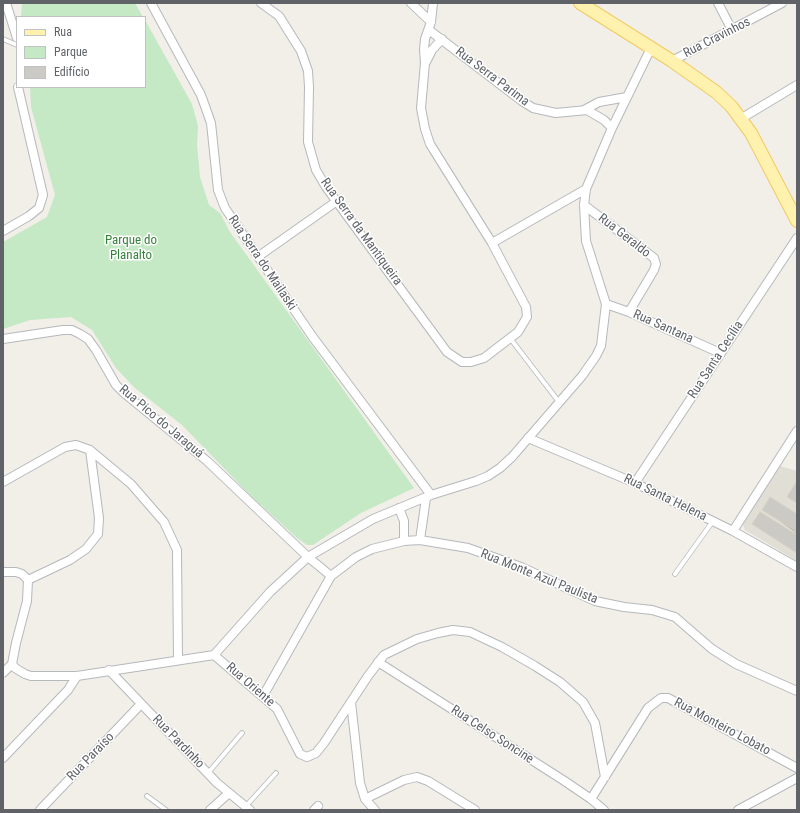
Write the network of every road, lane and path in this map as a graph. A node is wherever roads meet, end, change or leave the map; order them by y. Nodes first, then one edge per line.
1 (6, 3) edge
2 (151, 3) edge
3 (261, 3) edge
4 (411, 3) edge
5 (433, 3) edge
6 (580, 3) edge
7 (718, 3) edge
8 (782, 3) edge
9 (430, 26) junction
10 (732, 30) junction
11 (16, 35) edge
12 (3, 39) edge
13 (442, 40) junction
14 (16, 45) edge
15 (651, 48) junction
16 (672, 61) junction
17 (425, 63) junction
18 (797, 85) edge
19 (18, 88) edge
20 (627, 97) junction
21 (584, 110) junction
22 (742, 118) junction
23 (612, 128) junction
24 (586, 189) junction
25 (337, 201) junction
26 (584, 205) junction
27 (797, 221) edge
28 (3, 231) edge
29 (797, 238) edge
30 (492, 243) junction
31 (258, 256) junction
32 (606, 304) junction
33 (630, 312) junction
34 (510, 338) junction
35 (3, 339) edge
36 (720, 353) junction
37 (560, 402) junction
38 (797, 431) edge
39 (528, 438) junction
40 (90, 450) junction
41 (3, 482) edge
42 (635, 483) junction
43 (428, 496) junction
44 (399, 508) junction
45 (713, 521) junction
46 (732, 531) junction
47 (420, 540) junction
48 (404, 541) junction
49 (308, 557) junction
50 (797, 567) edge
51 (3, 572) edge
52 (675, 574) dead end
53 (331, 576) junction
54 (28, 580) junction
55 (214, 655) junction
56 (178, 659) junction
57 (378, 662) junction
58 (12, 664) junction
59 (109, 670) junction
60 (3, 673) edge
61 (77, 676) junction
62 (797, 692) edge
63 (263, 696) junction
64 (351, 702) junction
65 (141, 704) junction
66 (242, 733) dead end
67 (3, 758) edge
68 (797, 768) edge
69 (208, 772) junction
70 (276, 773) dead end
71 (605, 777) junction
72 (797, 778) edge
73 (229, 793) junction
74 (146, 796) dead end
75 (365, 799) junction
76 (591, 799) junction
77 (248, 808) edge
78 (40, 810) edge
79 (166, 810) edge
80 (210, 810) edge
81 (375, 810) edge
82 (475, 810) edge
83 (604, 810) edge
84 (738, 810) edge

1 - 11 street
2 - 31 street, Rua Serra do Mailaski
3 - 25 street, Rua Serra da Mantiqueira
4 - 9 street, Rua Serra Parima
5 - 9 street
6 - 15 main road
7 - 10 street
8 - 10 street, Rua Cravinhos
9 - 13 street, Rua Serra Parima
9 - 17 street
10 - 16 street, Rua Cravinhos
12 - 14 lane
13 - 17 street
13 - 21 street, Rua Serra Parima
15 - 16 main road
15 - 20 street
16 - 22 main road
17 - 30 street
18 - 22 street
19 - 28 street
20 - 21 street, Rua Serra Parima
20 - 23 street
21 - 23 street
22 - 27 main road
23 - 24 street
24 - 26 street
24 - 30 street
25 - 31 street
25 - 34 street, Rua Serra da Mantiqueira
26 - 32 street
26 - 33 street, Rua Geraldo
29 - 36 street, Rua Santa Cecília
30 - 34 street
31 - 43 street, Rua Serra do Mailaski
32 - 33 street, Rua Santana
32 - 37 street
33 - 36 street, Rua Santana
34 - 37 lane
35 - 49 street, Rua Pico do Jaraguá
36 - 42 street, Rua Santa Cecília
37 - 39 street
38 - 46 street
39 - 42 street, Rua Santa Helena
39 - 43 street
40 - 41 street
40 - 54 street
40 - 56 street
42 - 45 street, Rua Santa Helena
43 - 44 street
43 - 47 street
44 - 48 street
44 - 49 street
45 - 46 street, Rua Santa Helena
45 - 52 lane
46 - 50 street, Rua Santa Helena
47 - 48 street, Rua Monte Azul Paulista
47 - 62 street, Rua Monte Azul Paulista
48 - 53 street, Rua Monte Azul Paulista
49 - 53 street, Rua Pico do Jaraguá
49 - 55 street
51 - 54 street
53 - 63 street
54 - 58 street
55 - 56 street
55 - 63 street, Rua Oriente
56 - 59 street
57 - 64 street, Rua Oriente
57 - 71 street, Rua Oriente
57 - 76 street, Rua Celso Soncine
58 - 60 street
58 - 61 street
59 - 61 street
59 - 65 street, Rua Pardinho
61 - 67 street
63 - 64 street, Rua Oriente
64 - 75 street
65 - 69 street, Rua Pardinho
65 - 78 street, Rua Paraíso
66 - 69 lane
68 - 71 street, Rua Monteiro Lobato
69 - 73 street, Rua Pardinho
70 - 77 lane
71 - 76 street
72 - 84 street
73 - 77 street, Rua Pardinho
73 - 80 street
74 - 79 lane
75 - 81 street
75 - 82 street
76 - 83 street, Rua Celso Soncine

